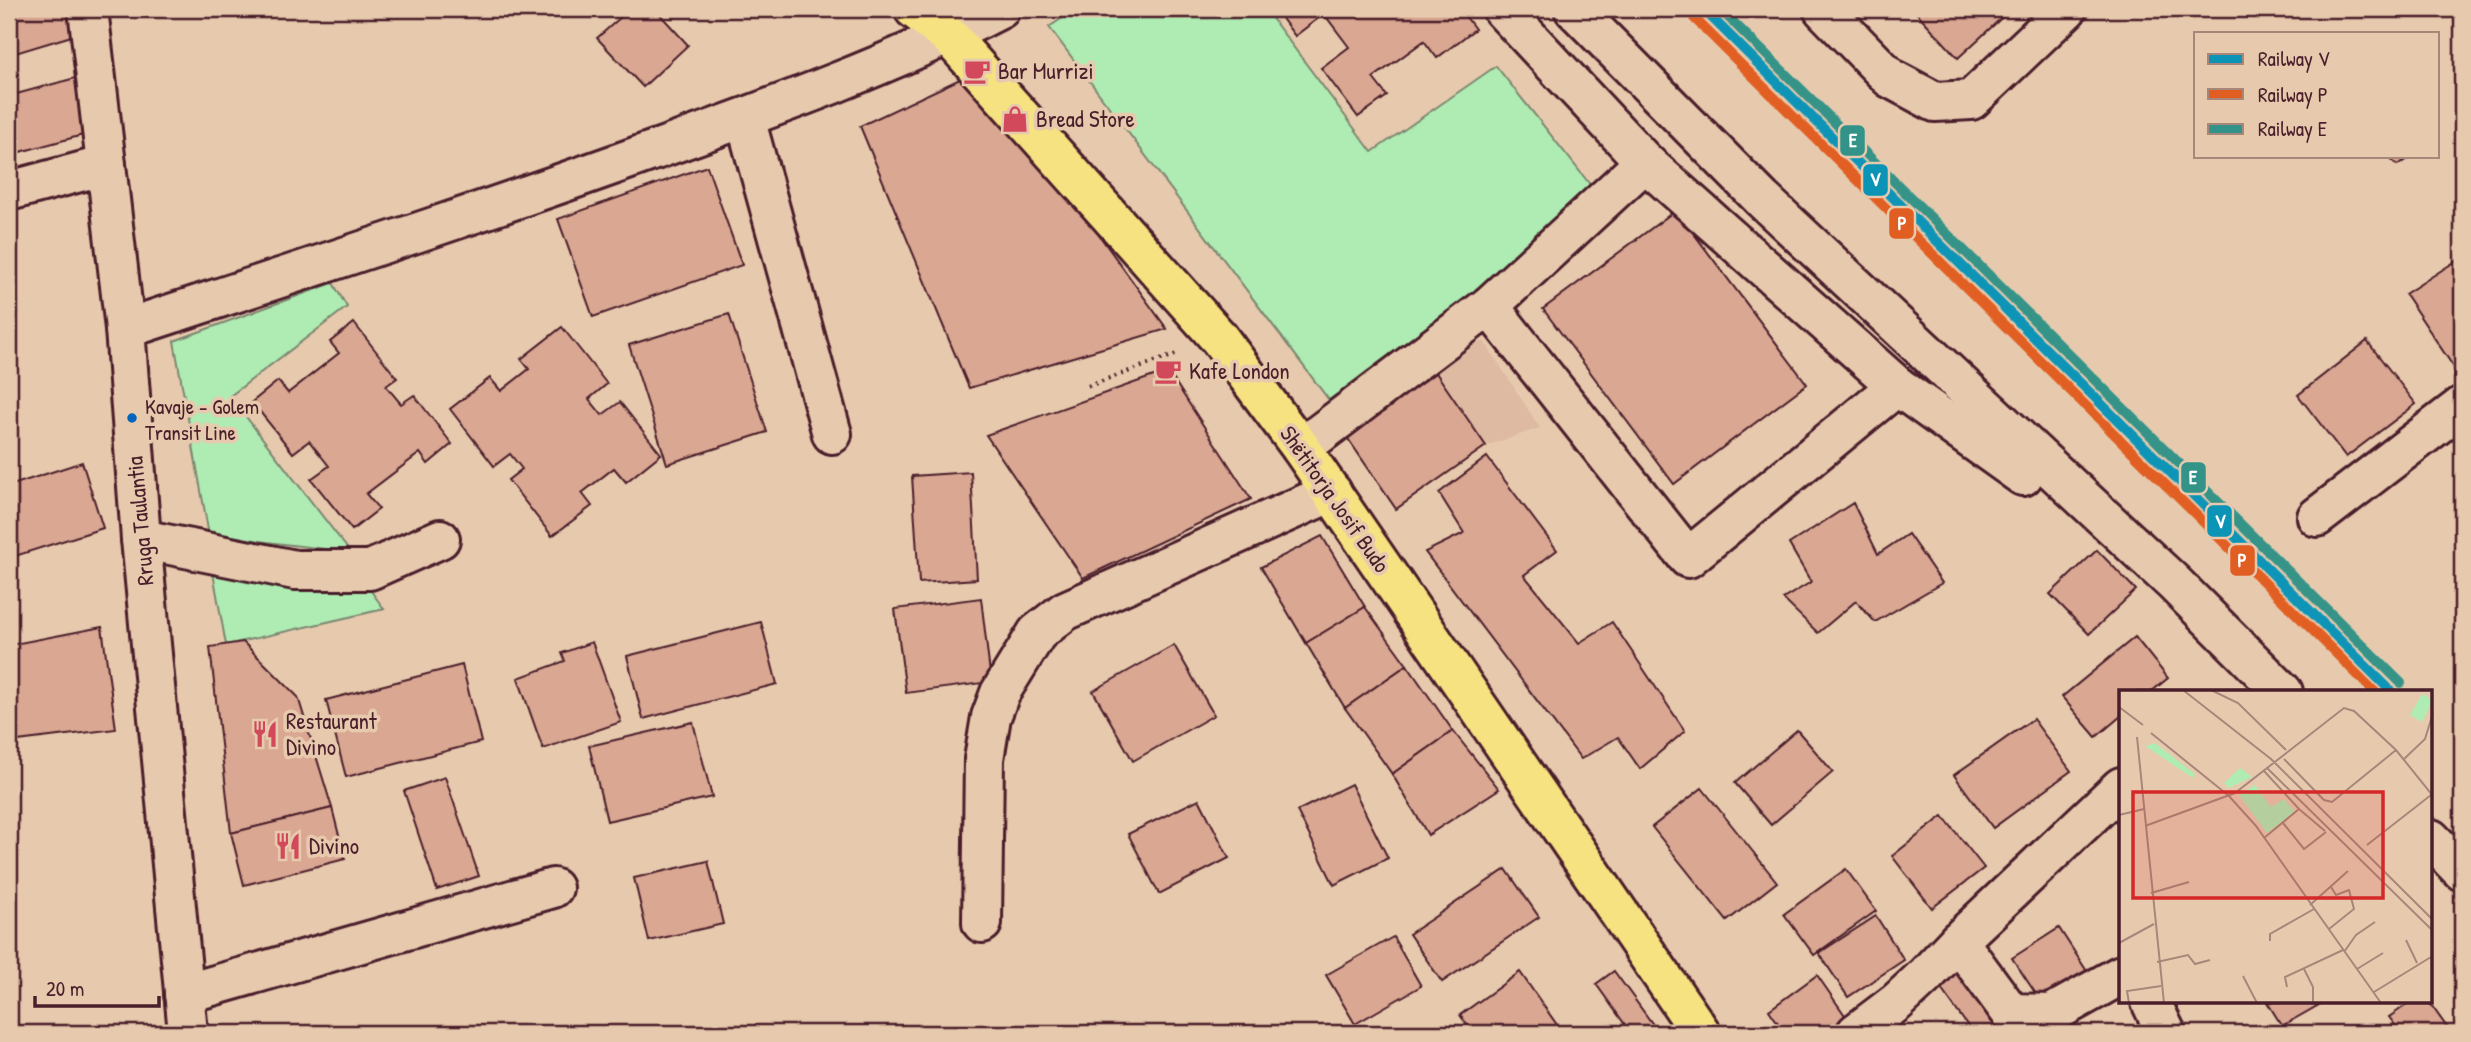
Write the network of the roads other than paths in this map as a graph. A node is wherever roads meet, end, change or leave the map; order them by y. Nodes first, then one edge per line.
1 (88, 9) edge
2 (914, 9) edge
3 (1000, 9) edge
4 (1502, 9) edge
5 (1574, 9) edge
6 (1823, 9) edge
7 (2067, 9) edge
8 (949, 36) junction
9 (745, 118) junction
10 (1645, 162) junction
11 (106, 165) junction
12 (9, 191) edge
13 (1489, 306) junction
14 (125, 329) junction
15 (1897, 386) junction
16 (2462, 406) edge
17 (832, 434) dead end
18 (1301, 448) junction
19 (2023, 476) dead end
20 (1332, 492) junction
21 (2317, 517) dead end
22 (141, 538) junction
23 (440, 539) dead end
24 (2281, 690) edge
25 (2119, 789) edge
26 (2432, 840) edge
27 (2462, 871) edge
28 (553, 888) dead end
29 (982, 923) dead end
30 (1958, 941) junction
31 (2119, 976) edge
32 (184, 994) junction
33 (2152, 1004) edge
34 (188, 1033) edge
35 (1700, 1033) edge
36 (1856, 1033) edge
37 (2166, 1033) edge

1 - 11 street, Rruga Taulantia
2 - 8 main road, Shëtitorja Josif Budo
3 - 8 street
4 - 10 street
5 - 24 street
6 - 7 street
8 - 9 street
8 - 18 main road, Shëtitorja Josif Budo
9 - 14 street
9 - 17 street
10 - 13 street
10 - 15 street
11 - 12 street
11 - 14 street, Rruga Taulantia
13 - 15 street
13 - 18 street
14 - 22 street, Rruga Taulantia
15 - 19 street
16 - 21 street
18 - 20 main road, Shëtitorja Josif Budo
20 - 29 street
20 - 35 main road, Shëtitorja Josif Budo
22 - 23 street
22 - 32 street, Rruga Taulantia
25 - 30 street
26 - 27 street
28 - 32 street
30 - 31 street
30 - 36 street
32 - 34 street, Rruga Taulantia
33 - 37 street

